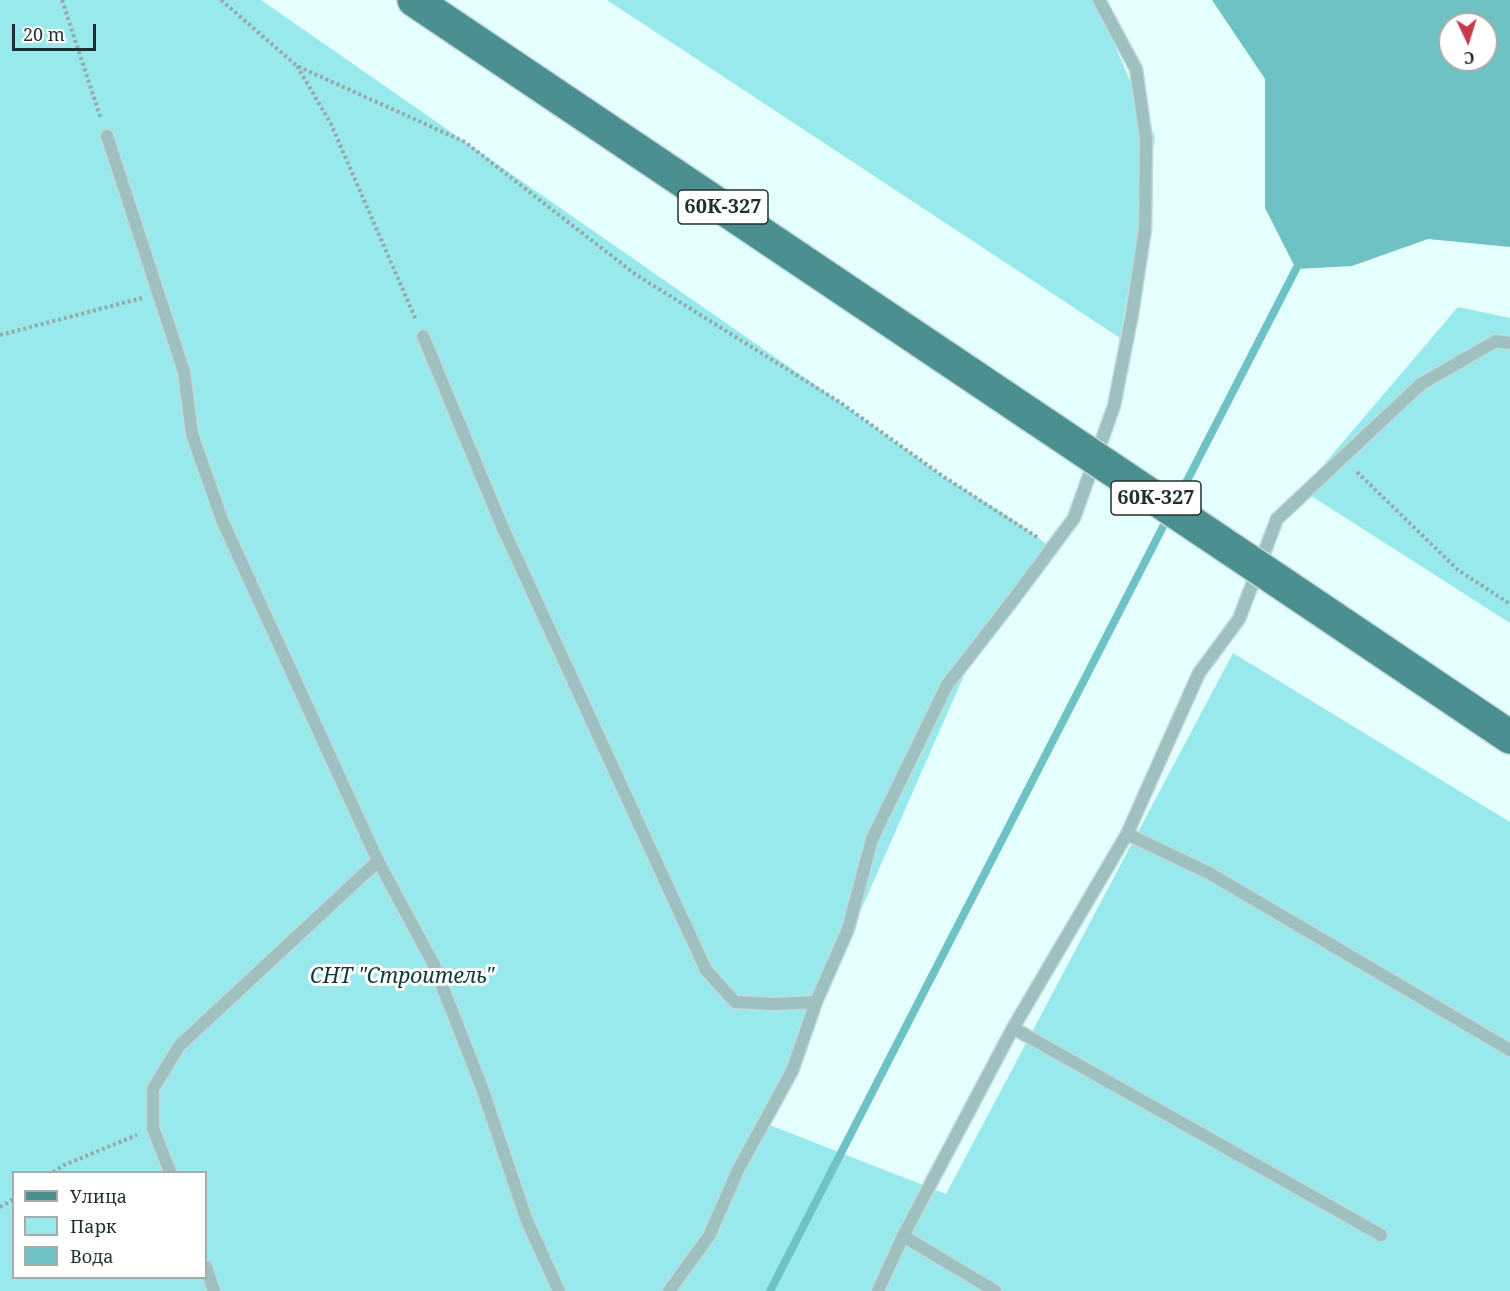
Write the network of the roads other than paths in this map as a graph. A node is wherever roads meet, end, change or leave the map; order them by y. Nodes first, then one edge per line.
1 (414, 0) edge
2 (1099, 0) edge
3 (107, 136) road end
4 (423, 336) road end
5 (1510, 343) edge
6 (1510, 736) edge
7 (1127, 834) junction
8 (378, 861) junction
9 (816, 1002) junction
10 (1013, 1028) junction
11 (1510, 1050) edge
12 (169, 1171) edge
13 (1381, 1235) dead end
14 (903, 1236) junction
15 (207, 1271) edge
16 (214, 1291) edge
17 (559, 1291) edge
18 (669, 1291) edge
19 (878, 1291) edge
20 (994, 1291) edge

1 - 6 main road, 60К-327, bridge
2 - 9 lane
3 - 8 lane
4 - 9 lane
5 - 7 lane
7 - 10 lane
7 - 11 lane
8 - 12 lane
8 - 17 lane
9 - 18 lane
10 - 13 lane
10 - 14 lane
14 - 19 lane
14 - 20 lane
15 - 16 lane

